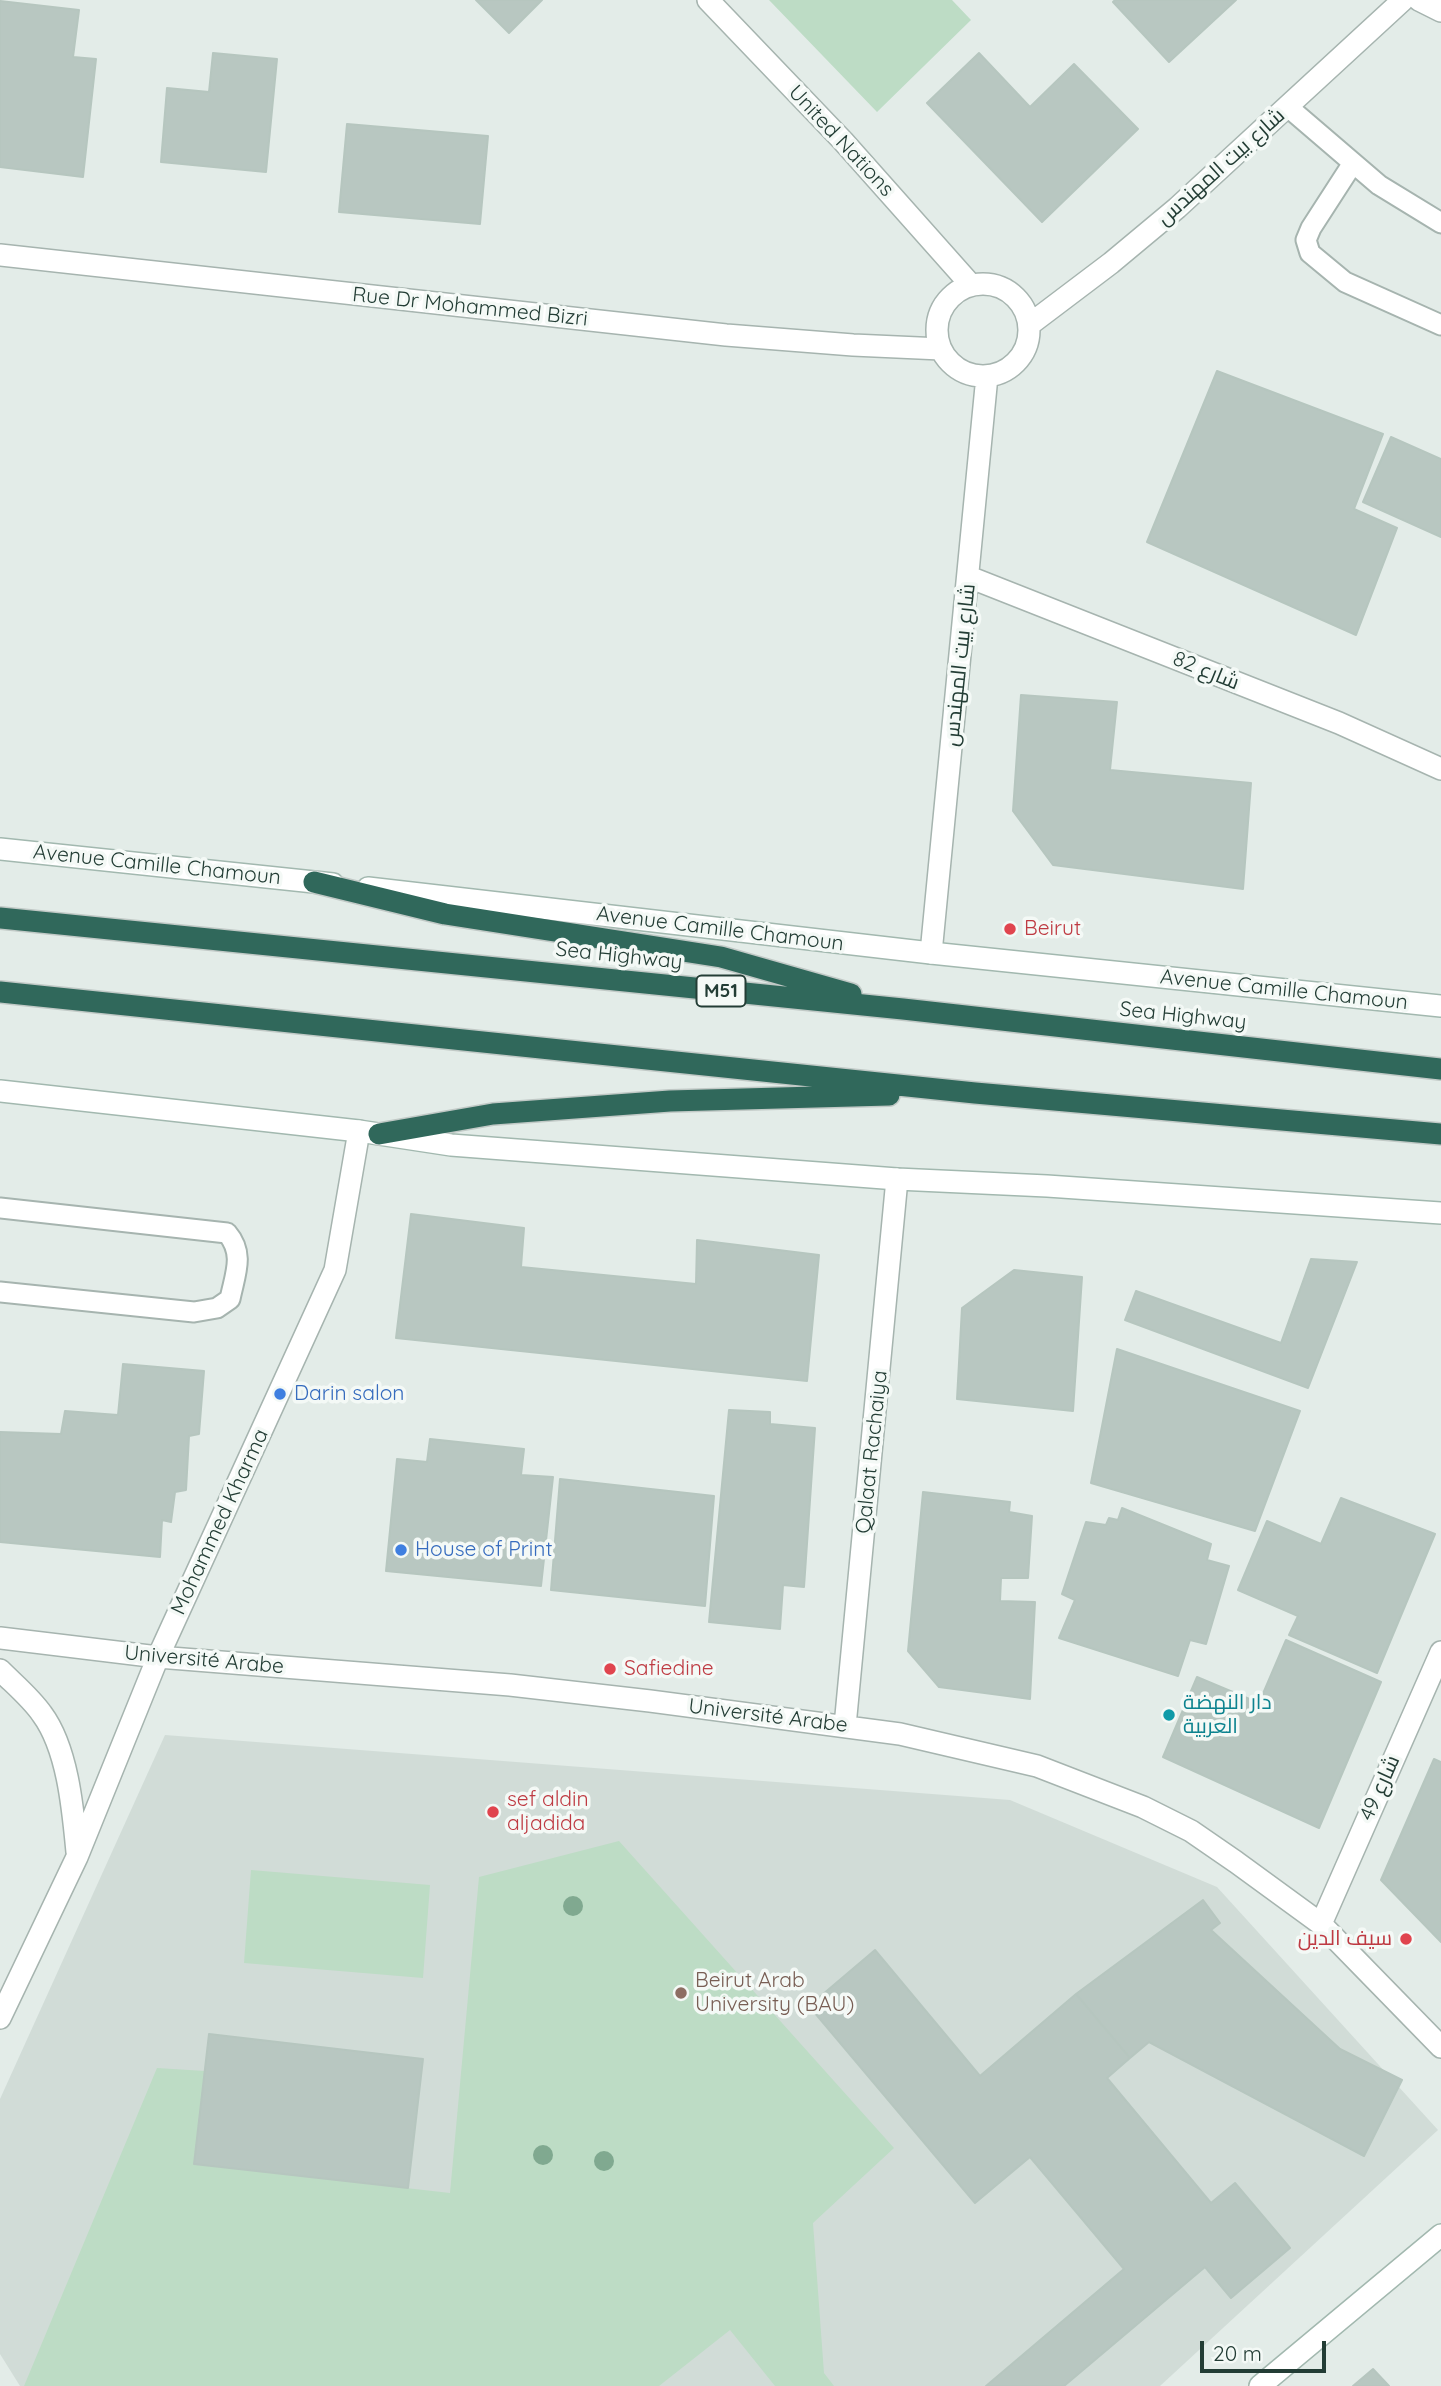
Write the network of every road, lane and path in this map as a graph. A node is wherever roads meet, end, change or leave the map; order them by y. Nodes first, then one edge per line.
1 (708, 0) edge
2 (1403, 0) edge
3 (1419, 0) edge
4 (1441, 10) edge
5 (1288, 107) junction
6 (1353, 163) junction
7 (1441, 223) edge
8 (0, 255) edge
9 (971, 285) junction
10 (1029, 325) junction
11 (1441, 326) edge
12 (941, 349) junction
13 (987, 376) junction
14 (969, 577) junction
15 (1441, 769) edge
16 (0, 849) edge
17 (314, 882) junction
18 (0, 918) edge
19 (930, 953) junction
20 (0, 992) edge
21 (1441, 1006) edge
22 (903, 1009) junction
23 (1441, 1069) edge
24 (0, 1091) edge
25 (975, 1093) junction
26 (369, 1133) junction
27 (1441, 1134) edge
28 (897, 1179) junction
29 (0, 1208) edge
30 (1441, 1213) edge
31 (0, 1292) edge
32 (0, 1638) edge
33 (1441, 1652) edge
34 (158, 1657) junction
35 (0, 1670) edge
36 (845, 1726) junction
37 (77, 1857) junction
38 (1321, 1924) junction
39 (0, 2018) edge
40 (1441, 2047) edge
41 (1441, 2235) edge
42 (1260, 2386) edge

1 - 9 street, United Nations
2 - 5 street, شارع بيت المهندس
3 - 4 street
5 - 6 lane
5 - 10 street, شارع بيت المهندس
6 - 7 lane
6 - 11 lane
8 - 12 street, Rue Dr Mohammed Bizri
9 - 10 street
9 - 12 street
10 - 13 street
12 - 13 street
13 - 14 street, شارع بيت المهندس
14 - 15 street, شارع 82
14 - 19 street, شارع بيت المهندس
16 - 17 street, Avenue Camille Chamoun
17 - 19 street, Avenue Camille Chamoun
17 - 22 highway
18 - 22 highway, Sea Highway / M51
19 - 21 street, Avenue Camille Chamoun
20 - 25 highway
22 - 23 highway, Sea Highway / M51
24 - 26 street
25 - 26 highway
25 - 27 highway
26 - 28 street
26 - 34 street, Mohammed Kharma
28 - 30 street
28 - 36 street, Qalaat Rachaiya
29 - 31 lane
32 - 34 street, Université Arabe
33 - 38 street, شارع 49
34 - 36 street, Université Arabe
34 - 37 street, Mohammed Kharma
35 - 37 street
36 - 38 street, Université Arabe
37 - 39 street, Mohammed Kharma
38 - 40 street, Université Arabe
41 - 42 street

